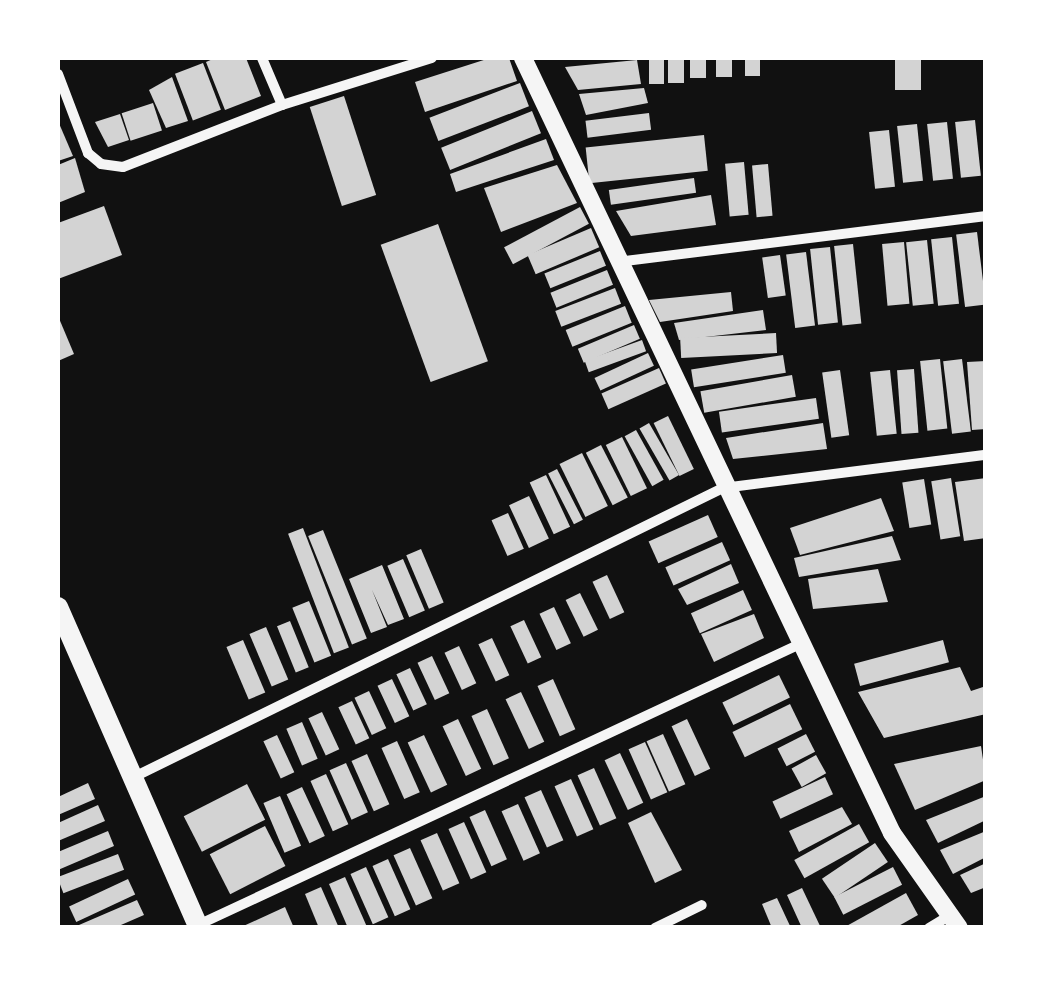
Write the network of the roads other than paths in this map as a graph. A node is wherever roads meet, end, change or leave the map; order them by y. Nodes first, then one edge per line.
1 (262, 58) edge
2 (432, 58) edge
3 (523, 58) edge
4 (58, 74) edge
5 (282, 105) junction
6 (986, 216) edge
7 (616, 262) junction
8 (986, 455) edge
9 (723, 488) junction
10 (58, 607) edge
11 (798, 645) junction
12 (133, 777) junction
13 (702, 904) dead end
14 (955, 921) edge
15 (199, 926) edge
16 (655, 928) edge
17 (929, 928) edge

1 - 5 street
2 - 5 street
3 - 7 street
4 - 5 street
6 - 7 street
7 - 9 street
8 - 9 street
9 - 11 street
9 - 12 street
10 - 12 main road
11 - 14 street
11 - 15 street
12 - 15 main road
13 - 16 street
14 - 17 street

